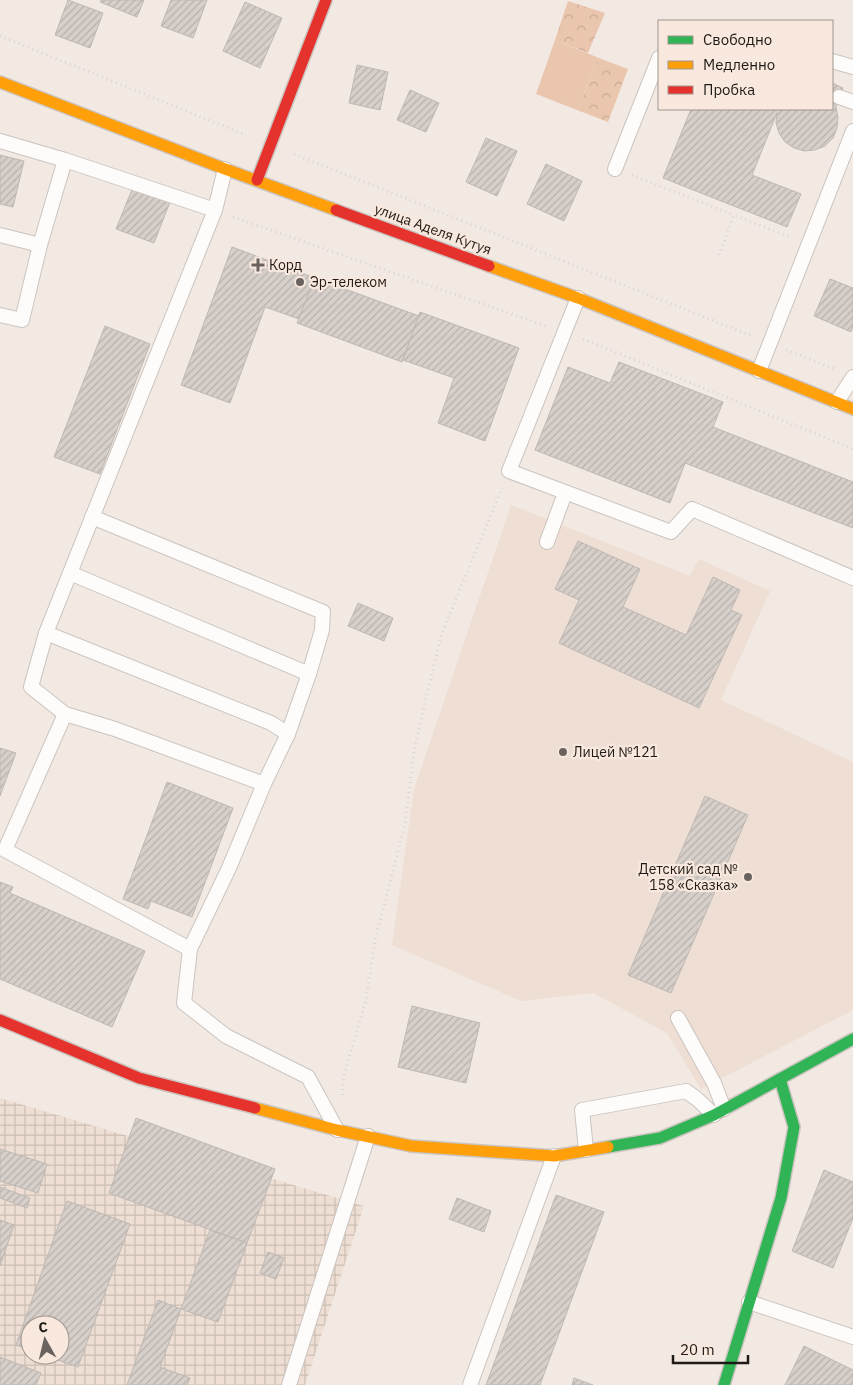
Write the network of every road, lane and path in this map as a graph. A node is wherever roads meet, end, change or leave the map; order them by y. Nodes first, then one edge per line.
1 (326, 0) edge
2 (0, 36) edge
3 (658, 60) edge
4 (833, 61) edge
5 (853, 67) edge
6 (0, 82) edge
7 (839, 97) dead end
8 (853, 102) edge
9 (853, 131) edge
10 (0, 142) edge
11 (270, 145) junction
12 (65, 160) junction
13 (225, 168) junction
14 (615, 168) joint
15 (257, 180) junction
16 (215, 210) junction
17 (734, 215) junction
18 (0, 235) edge
19 (808, 244) junction
20 (40, 245) junction
21 (719, 255) dead end
22 (578, 298) junction
23 (0, 315) edge
24 (564, 332) junction
25 (769, 343) junction
26 (759, 371) junction
27 (848, 374) edge
28 (837, 402) junction
29 (853, 409) edge
30 (853, 449) edge
31 (509, 471) junction
32 (565, 493) junction
33 (92, 517) junction
34 (547, 542) dead end
35 (70, 572) junction
36 (853, 578) edge
37 (46, 633) junction
38 (310, 674) junction
39 (65, 714) junction
40 (288, 734) junction
41 (264, 784) junction
42 (190, 949) junction
43 (678, 1018) dead end
44 (0, 1020) edge
45 (853, 1039) edge
46 (780, 1079) junction
47 (719, 1112) junction
48 (337, 1130) junction
49 (368, 1136) junction
50 (586, 1150) junction
51 (554, 1156) junction
52 (749, 1302) junction
53 (853, 1337) edge
54 (289, 1385) edge
55 (470, 1385) edge
56 (724, 1385) edge

1 - 11 street
2 - 11 path
3 - 14 lane
4 - 5 lane
6 - 13 street, улица Аделя Кутуя
7 - 8 lane
9 - 19 lane
10 - 12 lane
11 - 15 street
11 - 25 path
12 - 16 lane
12 - 20 lane
13 - 15 street, улица Аделя Кутуя
13 - 16 lane
14 - 17 path
15 - 22 street, улица Аделя Кутуя
16 - 24 path
16 - 33 lane
17 - 19 path
17 - 21 path
18 - 20 lane
19 - 25 lane
20 - 23 lane
22 - 24 lane
22 - 26 street, улица Аделя Кутуя
24 - 30 path
24 - 31 lane
25 - 26 lane
25 - 27 path
26 - 28 street, улица Аделя Кутуя
27 - 28 lane
28 - 29 street, улица Аделя Кутуя
31 - 32 lane
31 - 48 path
32 - 34 lane
32 - 36 lane
33 - 35 lane
33 - 38 lane
35 - 37 lane
35 - 38 lane
37 - 39 lane
37 - 40 lane
38 - 40 lane
39 - 41 lane
39 - 42 lane
40 - 41 lane
41 - 42 lane
42 - 48 lane
43 - 47 lane
44 - 48 street
45 - 46 street
46 - 47 street
46 - 52 street
47 - 50 street
47 - 50 lane
48 - 49 street
49 - 51 street
49 - 54 lane
50 - 51 street
51 - 55 lane
52 - 53 lane
52 - 56 street

